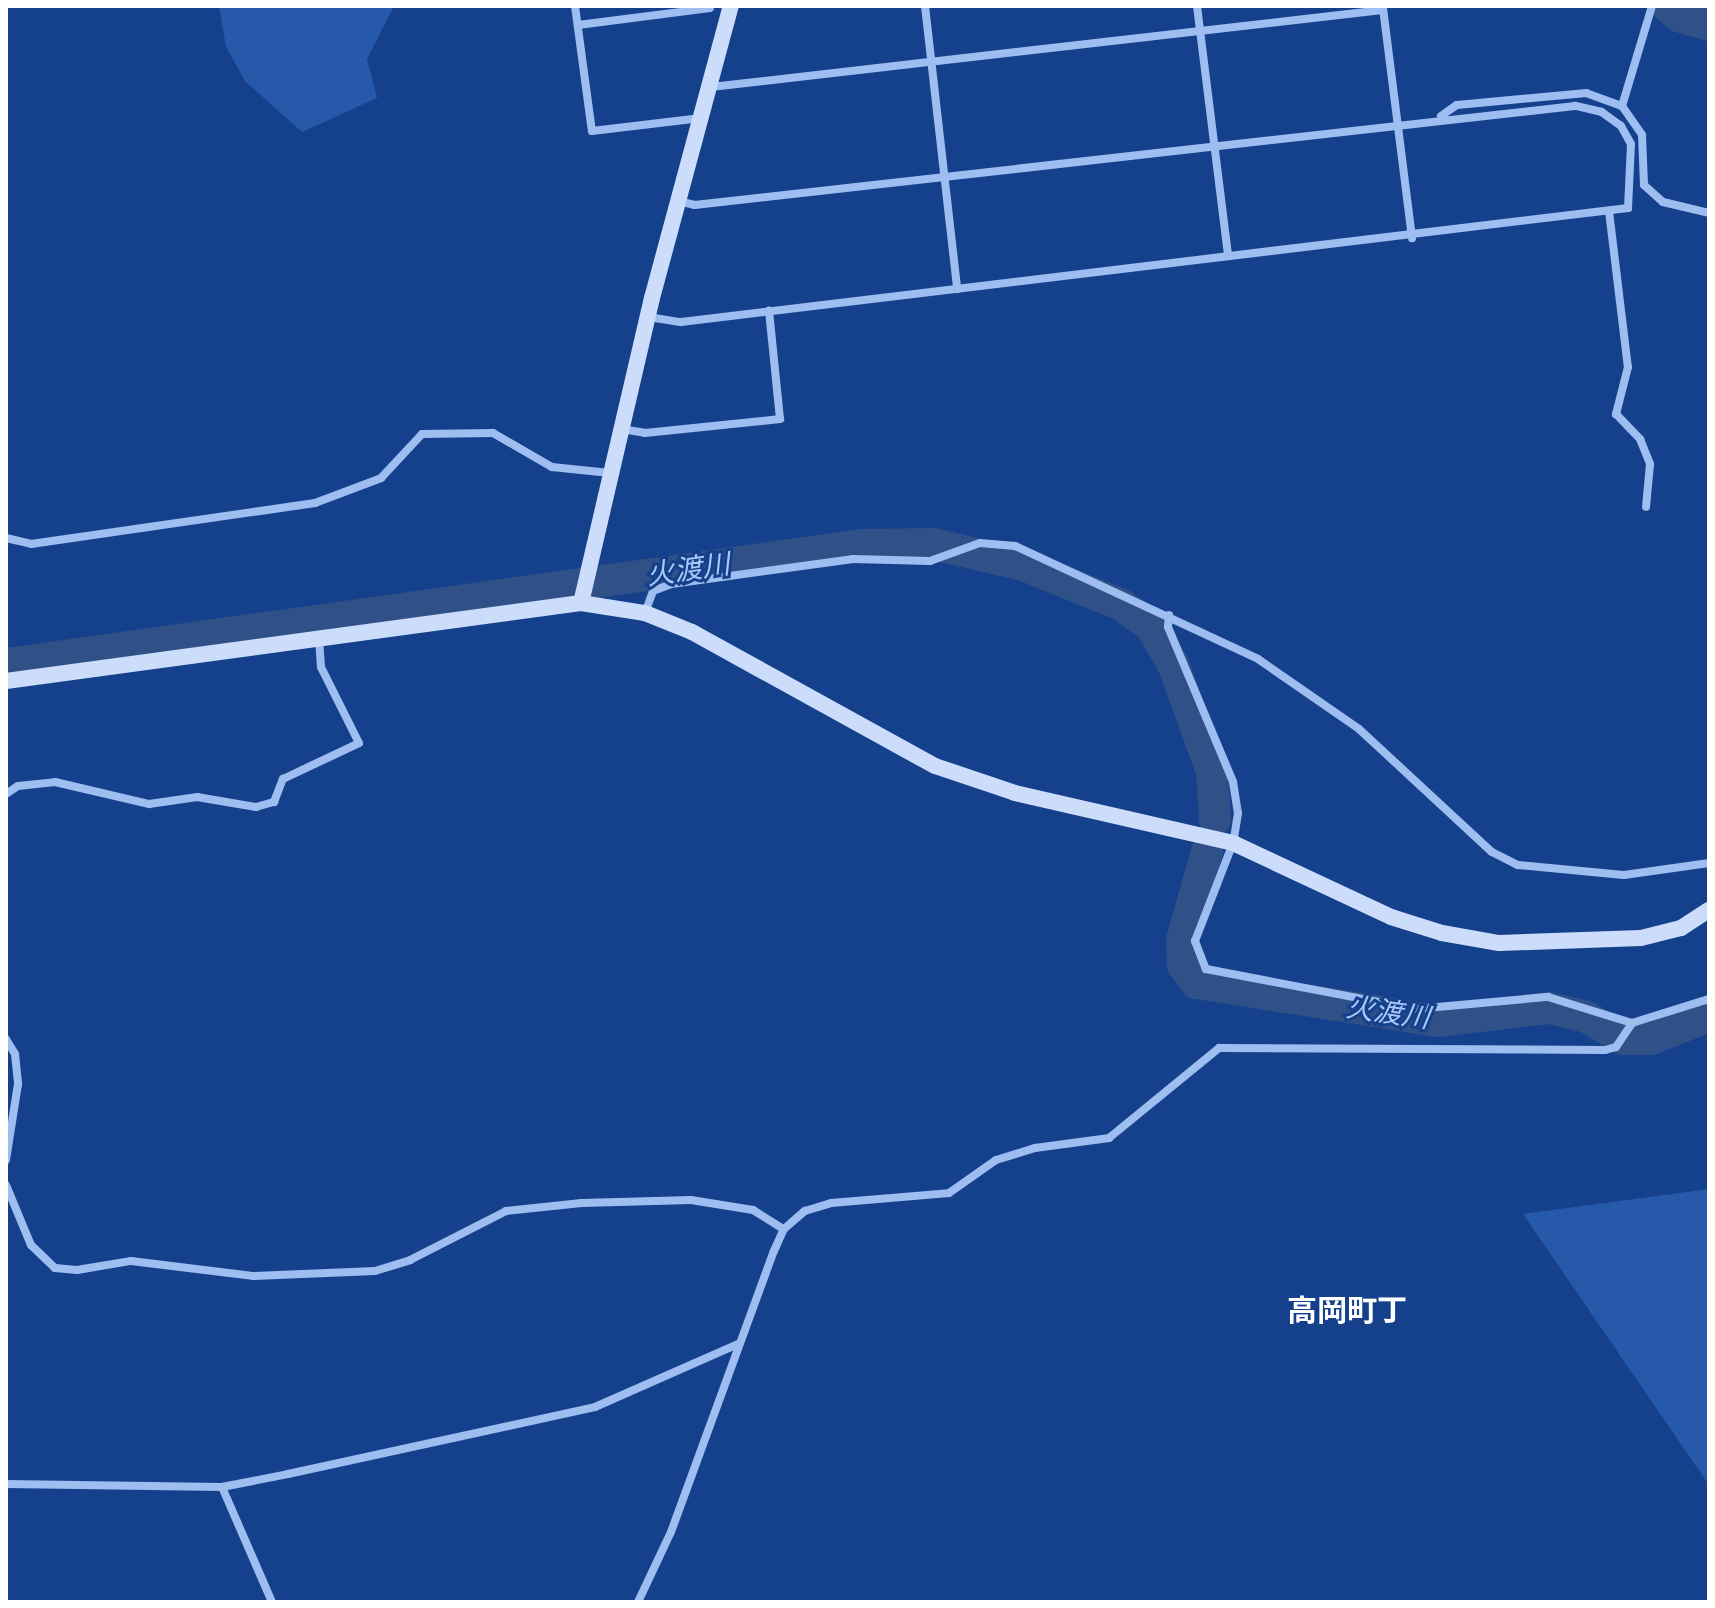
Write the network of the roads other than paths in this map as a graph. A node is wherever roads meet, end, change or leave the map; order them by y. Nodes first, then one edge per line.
1 (575, 6) edge
2 (731, 6) edge
3 (925, 6) edge
4 (1197, 6) edge
5 (1652, 6) edge
6 (710, 8) dead end
7 (1383, 8) edge
8 (578, 25) junction
9 (1201, 34) junction
10 (930, 66) junction
11 (711, 87) junction
12 (1622, 106) junction
13 (1440, 116) junction
14 (702, 118) junction
15 (1398, 121) junction
16 (1214, 145) junction
17 (946, 176) junction
18 (678, 201) junction
19 (1609, 211) junction
20 (1709, 213) edge
21 (1412, 238) junction
22 (1228, 256) junction
23 (957, 289) junction
24 (769, 311) junction
25 (648, 317) junction
26 (620, 428) junction
27 (610, 473) junction
28 (1646, 507) dead end
29 (6, 538) edge
30 (582, 598) junction
31 (645, 613) junction
32 (1169, 615) junction
33 (319, 637) junction
34 (6, 681) edge
35 (6, 794) edge
36 (1233, 843) junction
37 (1709, 863) edge
38 (1709, 910) edge
39 (1709, 999) edge
40 (1630, 1026) junction
41 (6, 1039) edge
42 (6, 1160) edge
43 (6, 1185) edge
44 (784, 1229) junction
45 (739, 1344) junction
46 (6, 1484) edge
47 (222, 1487) junction
48 (272, 1602) edge
49 (638, 1602) edge

1 - 8 street
2 - 11 street
3 - 10 street
4 - 9 street
5 - 12 street
6 - 8 street
7 - 9 street
7 - 15 street
8 - 14 street
9 - 10 street
9 - 16 street
10 - 11 street
10 - 17 street
11 - 14 street
12 - 13 street
12 - 20 street
13 - 15 street
13 - 19 street
14 - 18 street
15 - 16 street
15 - 21 street
16 - 17 street
16 - 22 street
17 - 18 street
17 - 23 street
18 - 25 street
19 - 21 street
19 - 28 street
21 - 22 street
22 - 23 street
23 - 24 street
24 - 25 street
24 - 26 street
25 - 26 street
26 - 27 street
27 - 29 street
27 - 30 street
30 - 31 street
30 - 33 street
31 - 32 street
31 - 36 street
32 - 36 street
32 - 37 street
33 - 34 street
33 - 35 street
36 - 38 street
36 - 40 street
39 - 40 street
40 - 44 street
41 - 42 street
43 - 44 street
44 - 45 street
45 - 47 street
45 - 49 street
46 - 47 street
47 - 48 street

